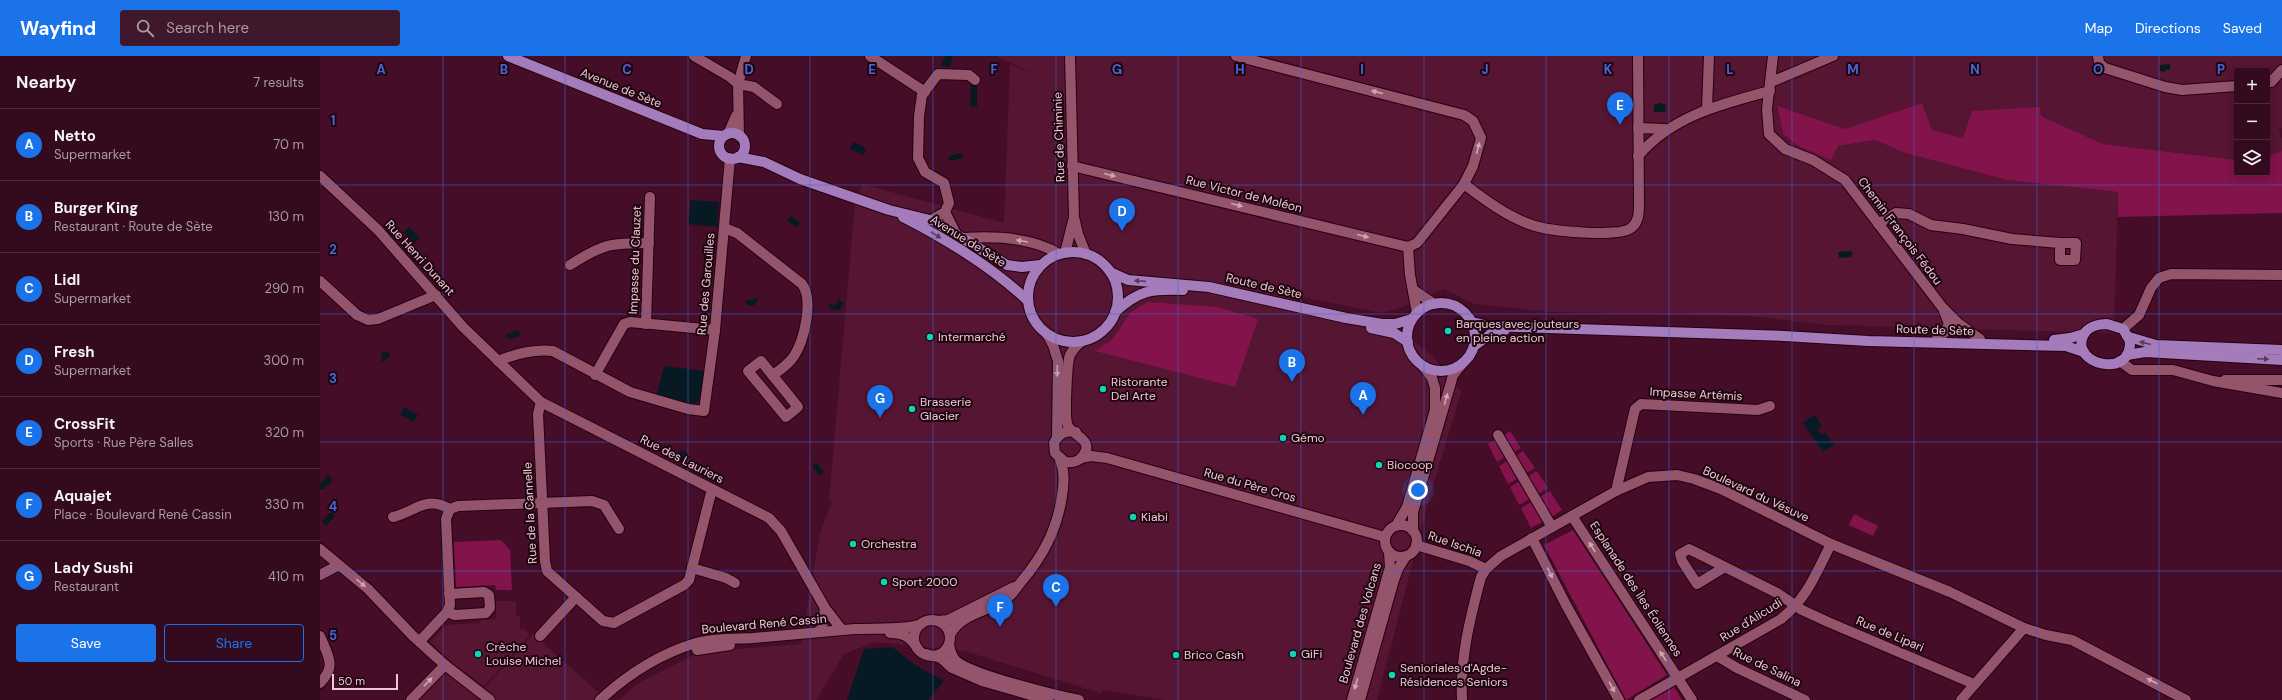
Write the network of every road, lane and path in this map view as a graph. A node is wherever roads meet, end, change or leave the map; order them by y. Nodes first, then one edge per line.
1 (508, 56) edge
2 (694, 56) edge
3 (746, 56) edge
4 (870, 56) edge
5 (1070, 56) edge
6 (1236, 56) edge
7 (1638, 56) edge
8 (1709, 56) edge
9 (1773, 56) edge
10 (1833, 56) edge
11 (2098, 56) edge
12 (2282, 70) edge
13 (975, 80) dead end
14 (2270, 82) edge
15 (738, 84) junction
16 (1770, 86) junction
17 (2234, 86) edge
18 (925, 92) junction
19 (777, 104) dead end
20 (1707, 109) junction
21 (737, 114) junction
22 (1638, 128) junction
23 (1665, 129) junction
24 (702, 134) junction
25 (726, 135) junction
26 (739, 136) junction
27 (745, 146) junction
28 (720, 150) junction
29 (1638, 156) junction
30 (734, 158) junction
31 (764, 162) junction
32 (1072, 166) junction
33 (320, 176) edge
34 (1464, 184) junction
35 (650, 197) dead end
36 (889, 210) junction
37 (946, 212) junction
38 (1074, 217) junction
39 (931, 220) junction
40 (1878, 224) junction
41 (724, 228) junction
42 (955, 232) junction
43 (964, 238) junction
44 (648, 243) junction
45 (2060, 243) dead end
46 (1408, 247) junction
47 (1062, 254) junction
48 (1086, 254) junction
49 (570, 265) dead end
50 (1040, 265) junction
51 (1110, 272) junction
52 (2282, 275) edge
53 (320, 280) edge
54 (1415, 291) junction
55 (436, 295) junction
56 (1028, 301) junction
57 (1434, 304) junction
58 (1942, 307) junction
59 (1115, 312) junction
60 (1415, 316) junction
61 (1472, 322) junction
62 (646, 324) junction
63 (1517, 327) junction
64 (715, 330) junction
65 (2126, 333) junction
66 (1047, 334) junction
67 (2084, 334) junction
68 (1784, 336) junction
69 (1937, 338) junction
70 (1980, 339) junction
71 (1082, 341) junction
72 (1408, 342) junction
73 (1474, 346) junction
74 (2282, 350) edge
75 (2084, 352) junction
76 (2124, 358) junction
77 (2282, 360) edge
78 (498, 361) junction
79 (1462, 364) junction
80 (1423, 366) junction
81 (595, 375) junction
82 (773, 375) junction
83 (2282, 380) edge
84 (2214, 381) junction
85 (2282, 393) edge
86 (541, 402) junction
87 (1770, 406) dead end
88 (1076, 432) junction
89 (1498, 435) dead end
90 (1057, 437) junction
91 (1085, 443) junction
92 (1107, 458) junction
93 (1060, 460) junction
94 (1079, 460) junction
95 (1064, 485) junction
96 (712, 489) junction
97 (1616, 491) junction
98 (542, 502) junction
99 (450, 509) junction
100 (1572, 516) junction
101 (393, 517) dead end
102 (1396, 526) junction
103 (1552, 527) junction
104 (619, 529) dead end
105 (1413, 531) junction
106 (1385, 537) junction
107 (1532, 538) junction
108 (1831, 544) junction
109 (1416, 545) junction
110 (320, 549) edge
111 (1389, 552) junction
112 (1406, 556) junction
113 (339, 565) junction
114 (692, 568) junction
115 (1725, 568) dead end
116 (1486, 569) junction
117 (320, 575) edge
118 (735, 583) dead end
119 (1019, 584) junction
120 (449, 594) junction
121 (576, 597) junction
122 (1797, 606) junction
123 (825, 608) junction
124 (447, 612) junction
125 (937, 621) junction
126 (921, 624) junction
127 (2024, 628) junction
128 (842, 630) junction
129 (818, 632) junction
130 (320, 636) edge
131 (540, 636) dead end
132 (949, 640) junction
133 (420, 641) junction
134 (922, 652) junction
135 (1717, 656) junction
136 (445, 665) junction
137 (1677, 677) junction
138 (320, 683) edge
139 (1974, 684) junction
140 (411, 700) edge
141 (490, 700) edge
142 (600, 700) edge
143 (609, 700) edge
144 (1048, 700) edge
145 (1079, 700) edge
146 (1352, 700) edge
147 (1360, 700) edge
148 (1462, 700) edge
149 (1618, 700) edge
150 (1639, 700) edge
151 (1692, 700) edge
152 (1805, 700) edge
153 (1961, 700) edge
154 (2186, 700) edge

1 - 24 main road, Avenue de Sète
2 - 15 street
3 - 15 street
4 - 18 street
5 - 32 street, Rue de Chiminie
34 -> 6 street
7 - 22 street
8 - 20 street
9 - 16 street, Chemin François Fédou
10 - 16 street
11 - 17 street
12 - 14 street
13 - 18 street
15 - 19 street
15 - 21 street
16 - 20 street
16 - 40 street, Chemin François Fédou
18 - 37 street
20 - 23 street
21 - 25 street
21 - 26 street
22 - 23 street
22 - 29 street
23 - 29 street
24 - 25 main road, Avenue de Sète
24 - 28 main road, Avenue de Sète
25 - 26 main road
25 - 28 main road
26 - 27 main road
27 - 30 main road
27 - 31 main road, Avenue de Sète
28 - 30 main road
29 - 34 street
30 - 31 main road, Avenue de Sète
30 - 41 street, Rue des Garouilles
31 - 36 main road, Avenue de Sète
32 - 38 street, Rue de Chiminie
32 -> 46 street, Rue Victor de Moléon
33 - 55 street, Rue Henri Dunant
34 - 46 street
35 - 44 street, Impasse du Clauzet
36 - 39 main road, Avenue de Sète
36 -> 56 main road, Avenue de Sète
37 - 39 street
37 - 42 street
38 - 47 street, Rue de Chiminie
38 - 48 street, Rue de Chiminie
39 - 42 main road, Avenue de Sète
40 - 45 street
40 - 58 street, Chemin François Fédou
41 - 64 street, Rue des Garouilles
41 - 82 street
42 - 43 main road, Avenue de Sète
47 -> 43 street
43 - 50 main road, Avenue de Sète
44 - 49 street
44 - 62 street, Impasse du Clauzet
46 - 54 street
47 - 48 main road
47 - 50 main road
48 - 51 main road
50 - 56 main road
51 - 59 main road
60 -> 51 main road, Route de Sète
52 - 65 street
53 - 55 street
54 - 57 street
54 - 60 street
55 - 78 street, Rue Henri Dunant
56 - 66 main road
57 - 60 main road
57 - 61 main road
58 - 69 street, Chemin François Fédou
58 - 70 street, Chemin François Fédou
59 - 71 main road
59 - 72 main road, Route de Sète
60 - 72 main road
61 - 63 main road, Route de Sète
61 - 73 main road
62 - 64 street
62 - 81 street
63 - 68 main road, Route de Sète
63 - 73 main road, Route de Sète
64 - 81 street, Rue des Garouilles
65 - 67 main road
74 -> 65 main road
65 - 76 main road
66 - 71 main road
66 -> 90 street
67 - 70 main road, Route de Sète
67 - 75 main road
68 - 69 main road, Route de Sète
68 - 75 main road, Route de Sète
69 - 70 main road, Route de Sète
71 - 88 street
72 - 80 main road
73 - 79 main road
75 - 76 main road
76 -> 77 main road
76 - 84 street
78 - 81 street
78 - 86 street, Rue des Lauriers
79 - 80 main road
105 -> 79 street
80 - 102 street
82 - 82 street
83 - 84 street
84 - 85 street
86 - 96 street, Rue des Lauriers
86 - 98 street, Rue de la Cannelle
87 - 97 street, Impasse Artémis
88 - 90 street
88 - 91 street
89 - 103 street
90 - 93 street
91 - 92 street, Rue du Père Cros
91 - 94 street
92 - 94 street, Rue du Père Cros
92 - 106 street, Rue du Père Cros
93 - 94 street
93 - 95 street
94 - 95 street
95 - 119 street
96 - 114 street, Rue de la Cannelle
96 - 123 street, Rue des Lauriers
97 - 100 street, Boulevard du Vésuve
97 - 108 street, Boulevard du Vésuve
98 - 99 street
98 - 104 street
98 - 121 street, Rue de la Cannelle
99 - 101 street
99 - 120 street
100 - 103 street, Boulevard du Vésuve
137 -> 100 street, Esplanade des Îles Éoliennes
102 - 105 street
102 - 106 street
103 - 107 street, Boulevard du Vésuve
105 - 109 street
106 - 111 street
107 - 116 street, Boulevard du Vésuve
107 -> 149 street
108 - 122 street, Rue d'Alicudi
108 - 127 street, Boulevard du Vésuve
109 - 112 street
109 - 116 street, Rue Ischia
110 - 113 street
111 - 112 street
111 -> 146 street, Boulevard des Volcans
112 - 147 street, Boulevard des Volcans
113 - 117 street
113 -> 133 street
114 - 118 street
114 - 121 street, Rue de la Cannelle
115 - 122 street, Rue de Lipari
116 - 148 street, Boulevard du Vésuve
119 - 125 street
119 - 132 street
120 - 124 street
120 - 124 street
121 - 131 street
122 - 135 street, Rue d'Alicudi
122 - 139 street, Rue de Lipari
123 - 128 street, Rue des Lauriers
123 - 129 street
124 - 133 street
125 - 126 street
125 - 132 street
126 - 128 street, Boulevard René Cassin
126 - 134 street
127 - 139 street
154 -> 127 street, Boulevard du Vésuve
128 - 129 street, Boulevard René Cassin
129 - 142 street, Boulevard René Cassin
130 - 138 street
132 - 134 street
132 - 145 street
133 - 136 street
134 - 143 street, Boulevard René Cassin
134 - 144 street
135 - 137 street, Rue d'Alicudi
135 - 152 street, Rue de Salina
140 -> 136 street
136 - 141 street
137 - 150 street
137 - 151 street, Esplanade des Îles Éoliennes
139 - 153 street

